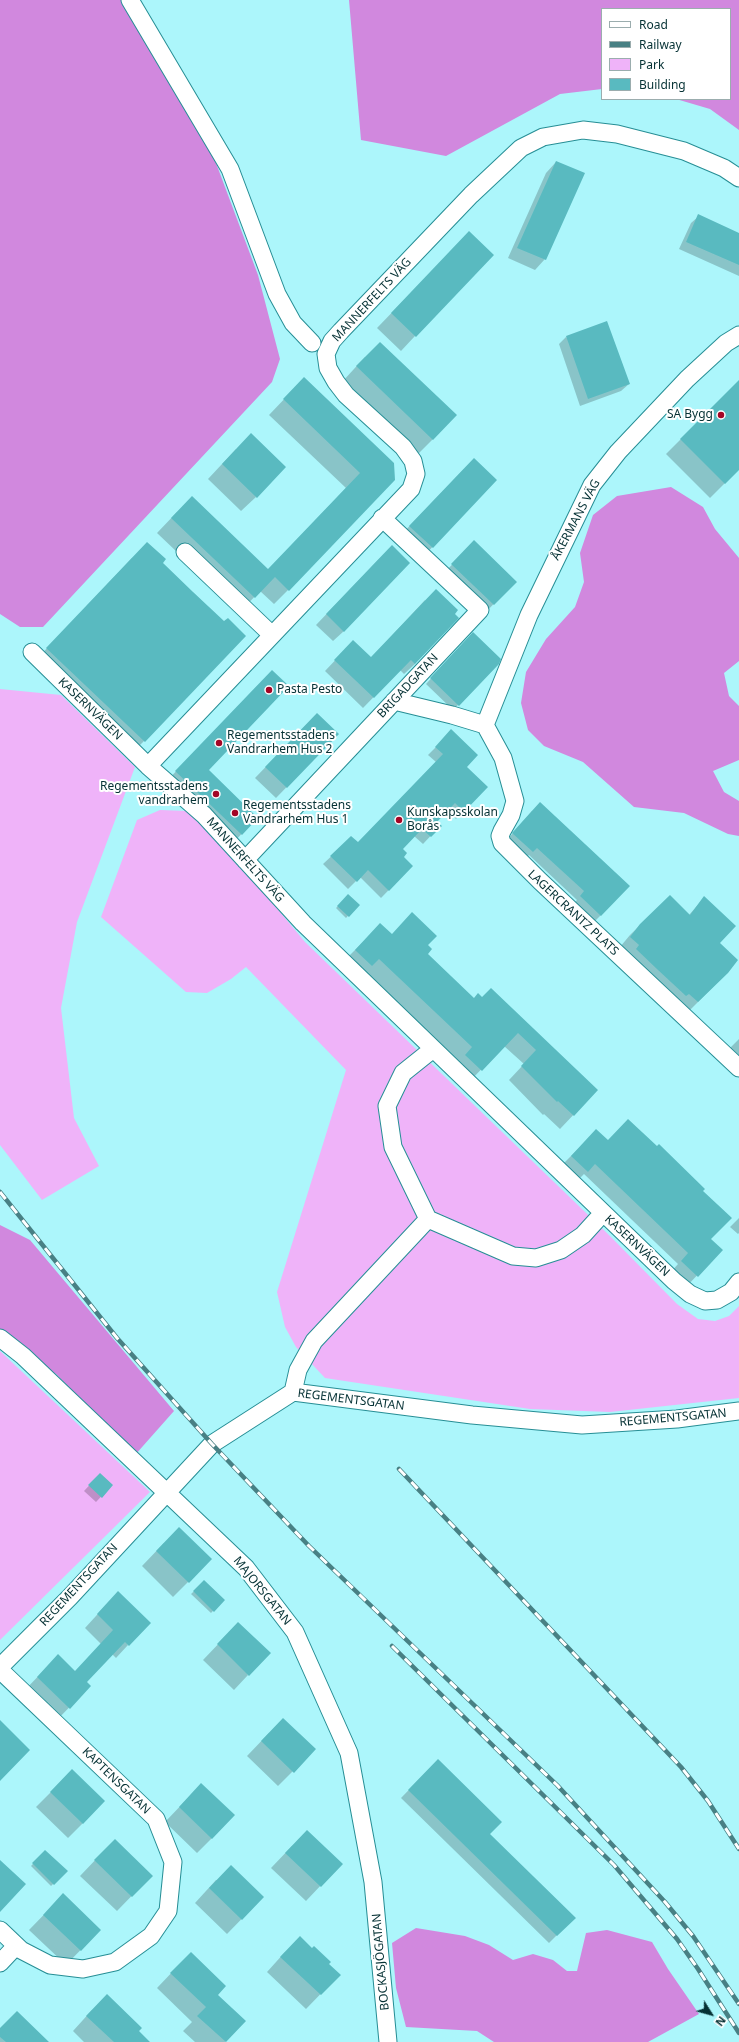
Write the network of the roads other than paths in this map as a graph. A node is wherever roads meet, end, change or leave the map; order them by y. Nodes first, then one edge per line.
1 (130, 0) edge
2 (739, 178) edge
3 (739, 334) edge
4 (312, 343) dead end
5 (382, 518) junction
6 (185, 552) dead end
7 (272, 635) junction
8 (32, 652) dead end
9 (394, 701) junction
10 (484, 725) junction
11 (148, 766) junction
12 (245, 860) junction
13 (433, 1049) junction
14 (739, 1068) edge
15 (603, 1213) junction
16 (428, 1219) junction
17 (739, 1282) edge
18 (0, 1338) edge
19 (294, 1392) junction
20 (739, 1411) edge
21 (167, 1491) junction
22 (0, 1667) edge
23 (0, 1670) edge
24 (374, 1882) joint
25 (0, 1930) edge
26 (16, 1946) junction
27 (0, 1963) edge
28 (388, 2042) edge

1 - 4 street
2 - 5 street, MANNERFELTS VÄG
3 - 10 street, ÅKERMANS VÄG
5 - 7 street, MANNERFELTS VÄG
5 - 9 street, BRIGADGATAN
6 - 7 street
7 - 11 street, MANNERFELTS VÄG
8 - 11 street, KASERNVÄGEN
9 - 10 street
9 - 12 street, BRIGADGATAN
10 - 14 street, LAGERCRANTZ PLATS
11 - 12 street, MANNERFELTS VÄG
12 - 13 street, MANNERFELTS VÄG
13 - 15 street, MANNERFELTS VÄG
13 - 16 street
15 - 16 street, KASERNVÄGEN
15 - 17 street, KASERNVÄGEN
16 - 19 street
18 - 21 street, MAJORSGATAN
19 - 20 street, REGEMENTSGATAN
19 - 21 street, REGEMENTSGATAN
21 - 22 street, REGEMENTSGATAN
21 - 24 street, MAJORSGATAN
23 - 26 street, KAPTENSGATAN
24 - 28 street, BOCKASJÖGATAN
25 - 26 street, KAPTENSGATAN
26 - 27 street

